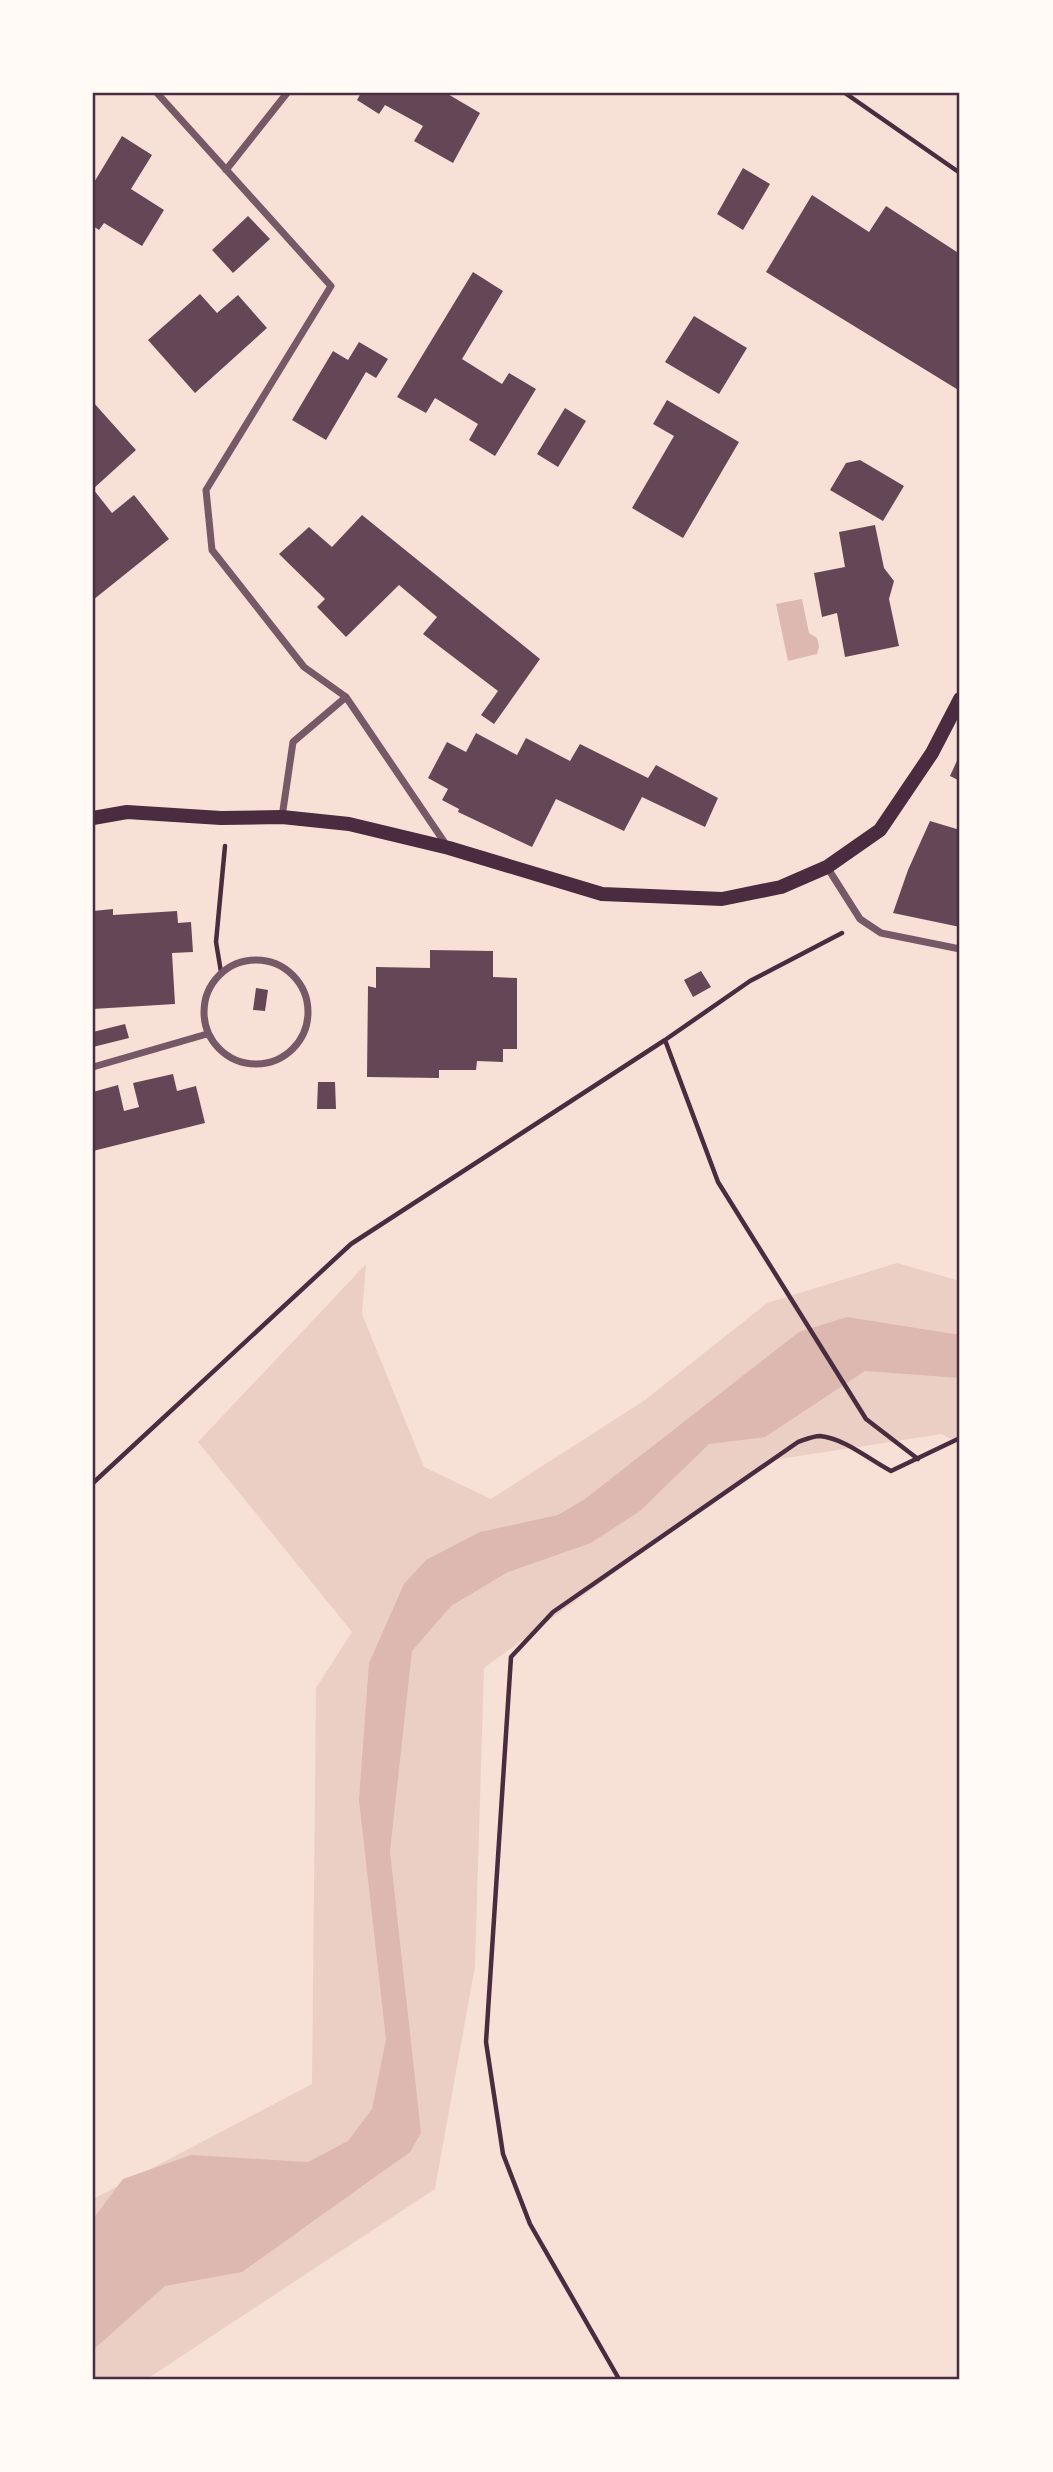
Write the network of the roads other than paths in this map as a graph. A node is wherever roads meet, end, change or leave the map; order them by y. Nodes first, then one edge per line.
1 (157, 93) edge
2 (287, 93) edge
3 (226, 170) junction
4 (346, 697) junction
5 (960, 699) edge
6 (282, 817) junction
7 (93, 818) edge
8 (449, 848) junction
9 (827, 867) junction
10 (960, 949) edge
11 (207, 1034) junction
12 (93, 1067) edge

1 - 3 street
2 - 3 street
3 - 4 street
4 - 6 street
4 - 8 street
5 - 9 main road
6 - 7 main road
6 - 8 main road
8 - 9 main road
9 - 10 street
11 - 11 street
11 - 12 street

